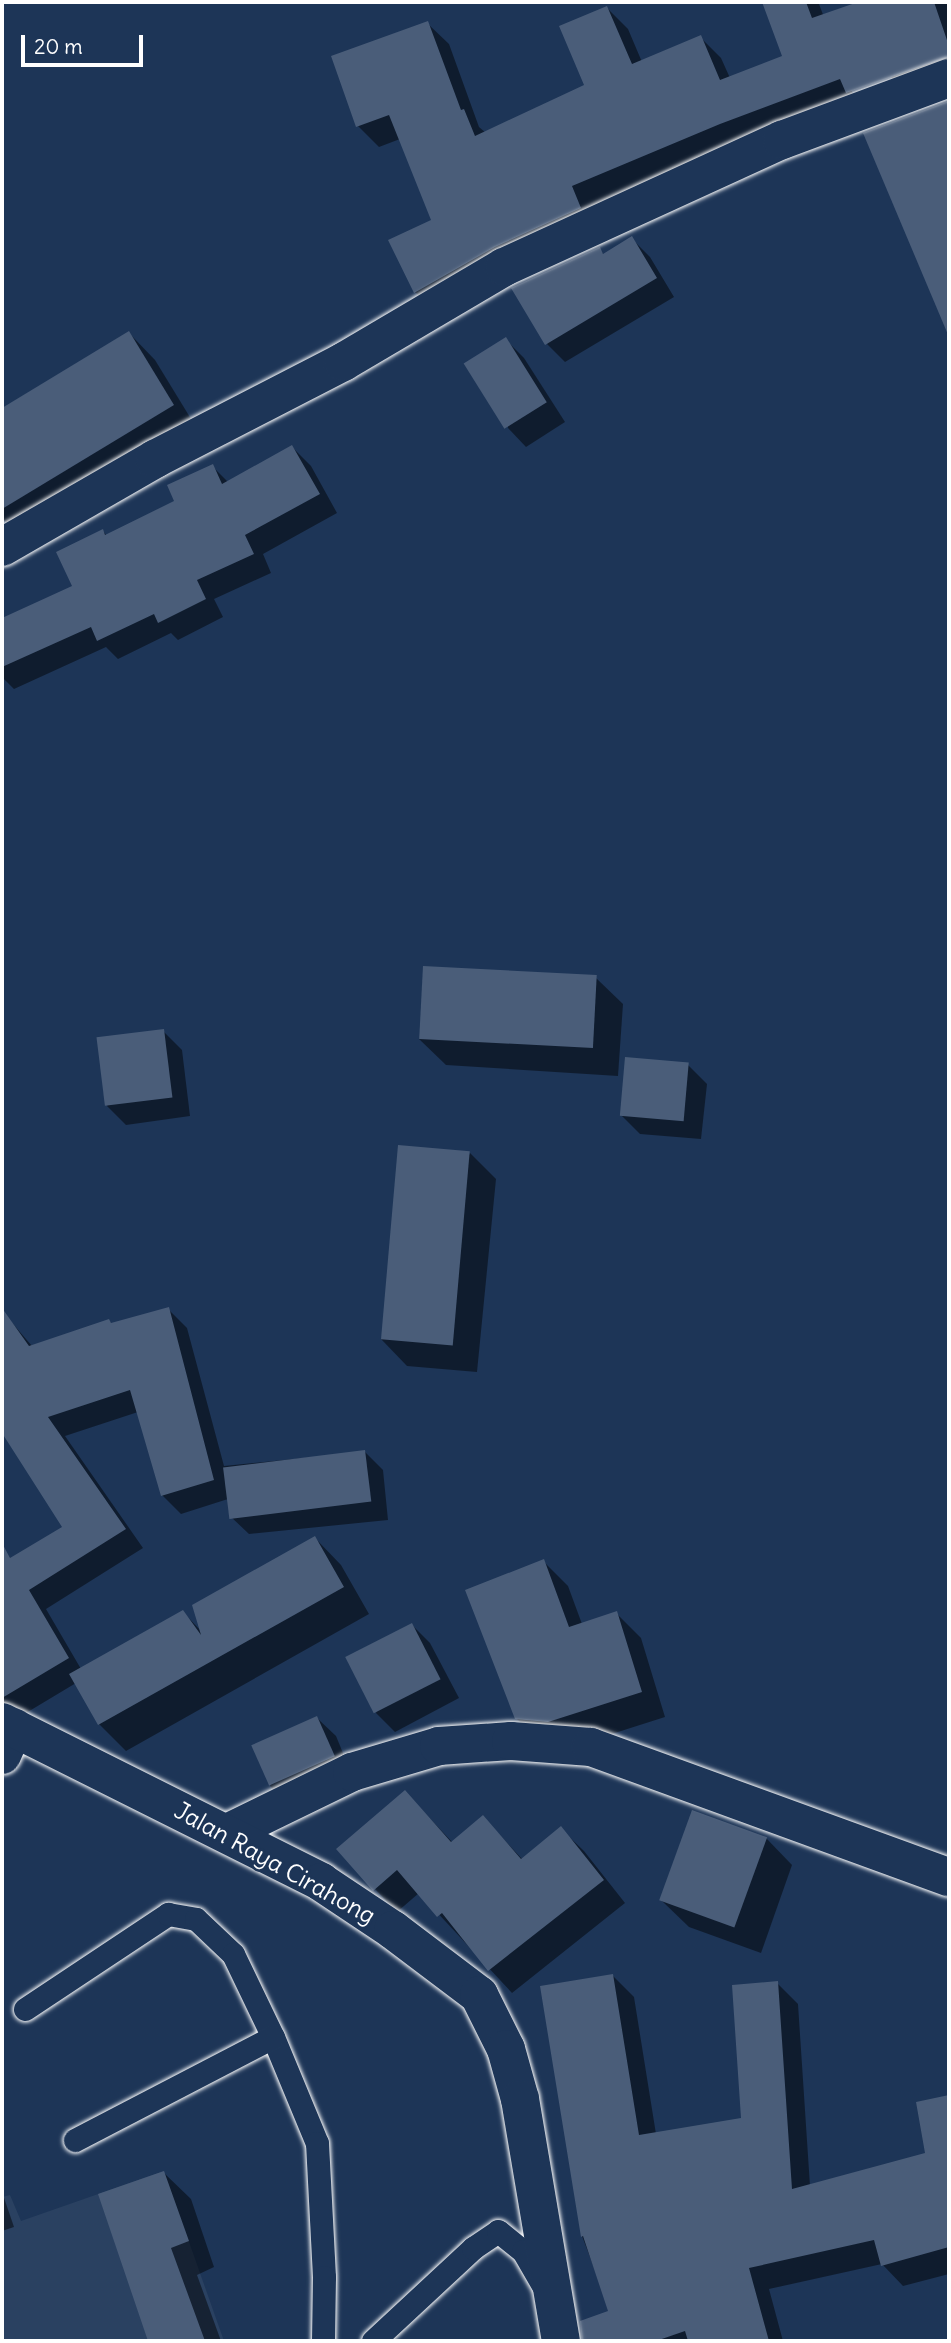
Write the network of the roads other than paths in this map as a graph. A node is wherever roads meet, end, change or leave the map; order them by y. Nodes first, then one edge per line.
1 (949, 78) edge
2 (2, 547) edge
3 (6, 1735) edge
4 (227, 1833) junction
5 (949, 1877) edge
6 (25, 2009) dead end
7 (273, 2037) junction
8 (75, 2140) dead end
9 (323, 2341) edge
10 (373, 2341) edge
11 (548, 2341) edge
12 (561, 2341) edge

1 - 2 street
3 - 4 street, Jalan Raya Cirahong
4 - 5 street
4 - 12 street, Jalan Raya Cirahong
6 - 7 lane
7 - 8 lane
7 - 9 lane
10 - 11 lane

